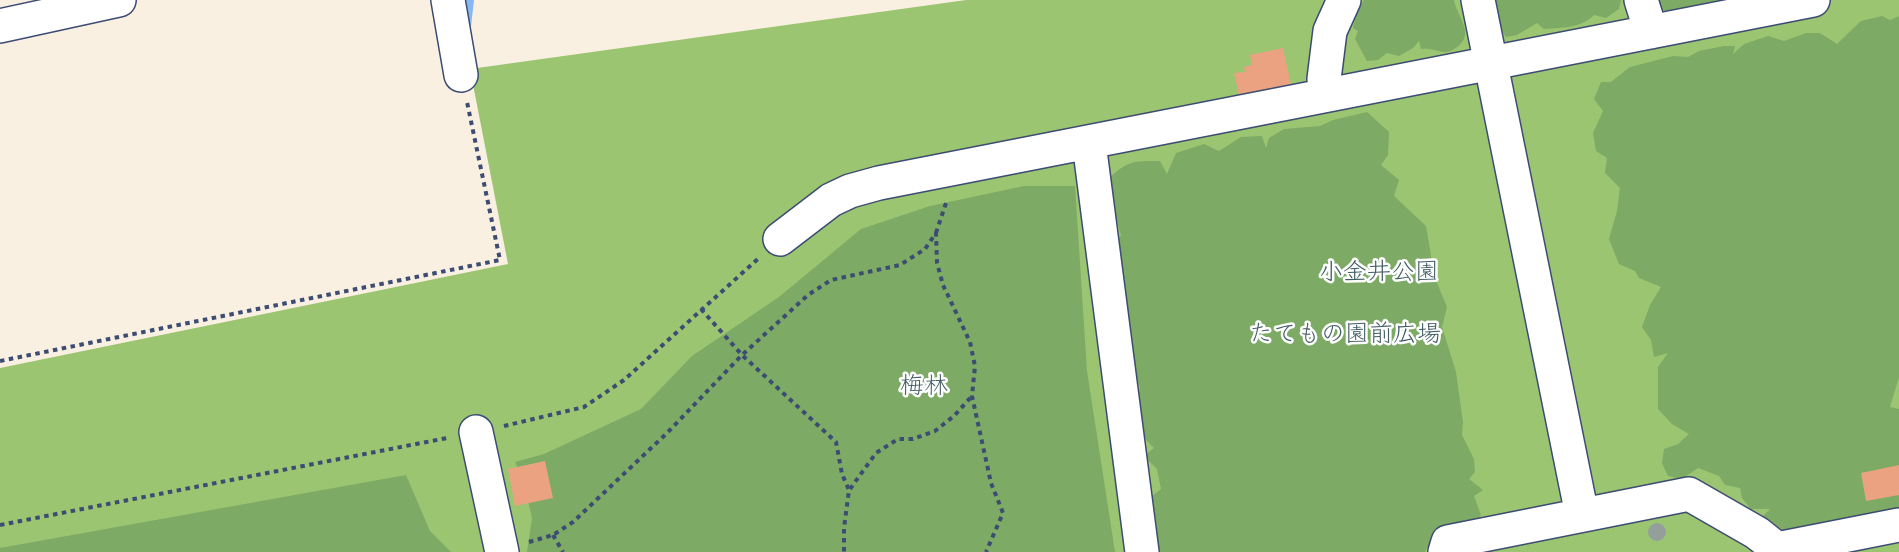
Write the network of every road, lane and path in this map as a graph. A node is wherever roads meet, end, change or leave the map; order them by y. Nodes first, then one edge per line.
1 (118, 0) edge
2 (448, 0) edge
3 (1344, 0) edge
4 (1478, 0) edge
5 (1641, 0) edge
6 (1813, 0) edge
7 (0, 26) edge
8 (1651, 32) junction
9 (1490, 63) junction
10 (461, 75) joint
11 (1327, 95) junction
12 (1089, 143) junction
13 (780, 239) joint
14 (701, 309) junction
15 (742, 355) junction
16 (0, 361) edge
17 (972, 396) junction
18 (476, 432) junction
19 (849, 490) junction
20 (1582, 515) junction
21 (0, 525) edge
22 (1899, 525) edge
23 (553, 535) junction
24 (512, 548) edge
25 (845, 551) edge
26 (563, 552) edge
27 (836, 552) edge
28 (986, 552) edge
29 (1142, 552) edge
30 (1445, 552) edge

1 - 7 street
2 - 10 street
3 - 11 street
4 - 9 street
5 - 8 street
6 - 8 street
8 - 9 street
9 - 11 street
9 - 20 street
10 - 16 path
11 - 12 street
12 - 13 street
12 - 29 street
13 - 14 path
14 - 15 path
14 - 18 path
15 - 17 path
15 - 19 path
15 - 23 path
17 - 19 path
17 - 28 path
18 - 21 path
18 - 24 street
19 - 25 path
20 - 22 street
20 - 30 street
23 - 24 path
23 - 26 path
25 - 27 path

